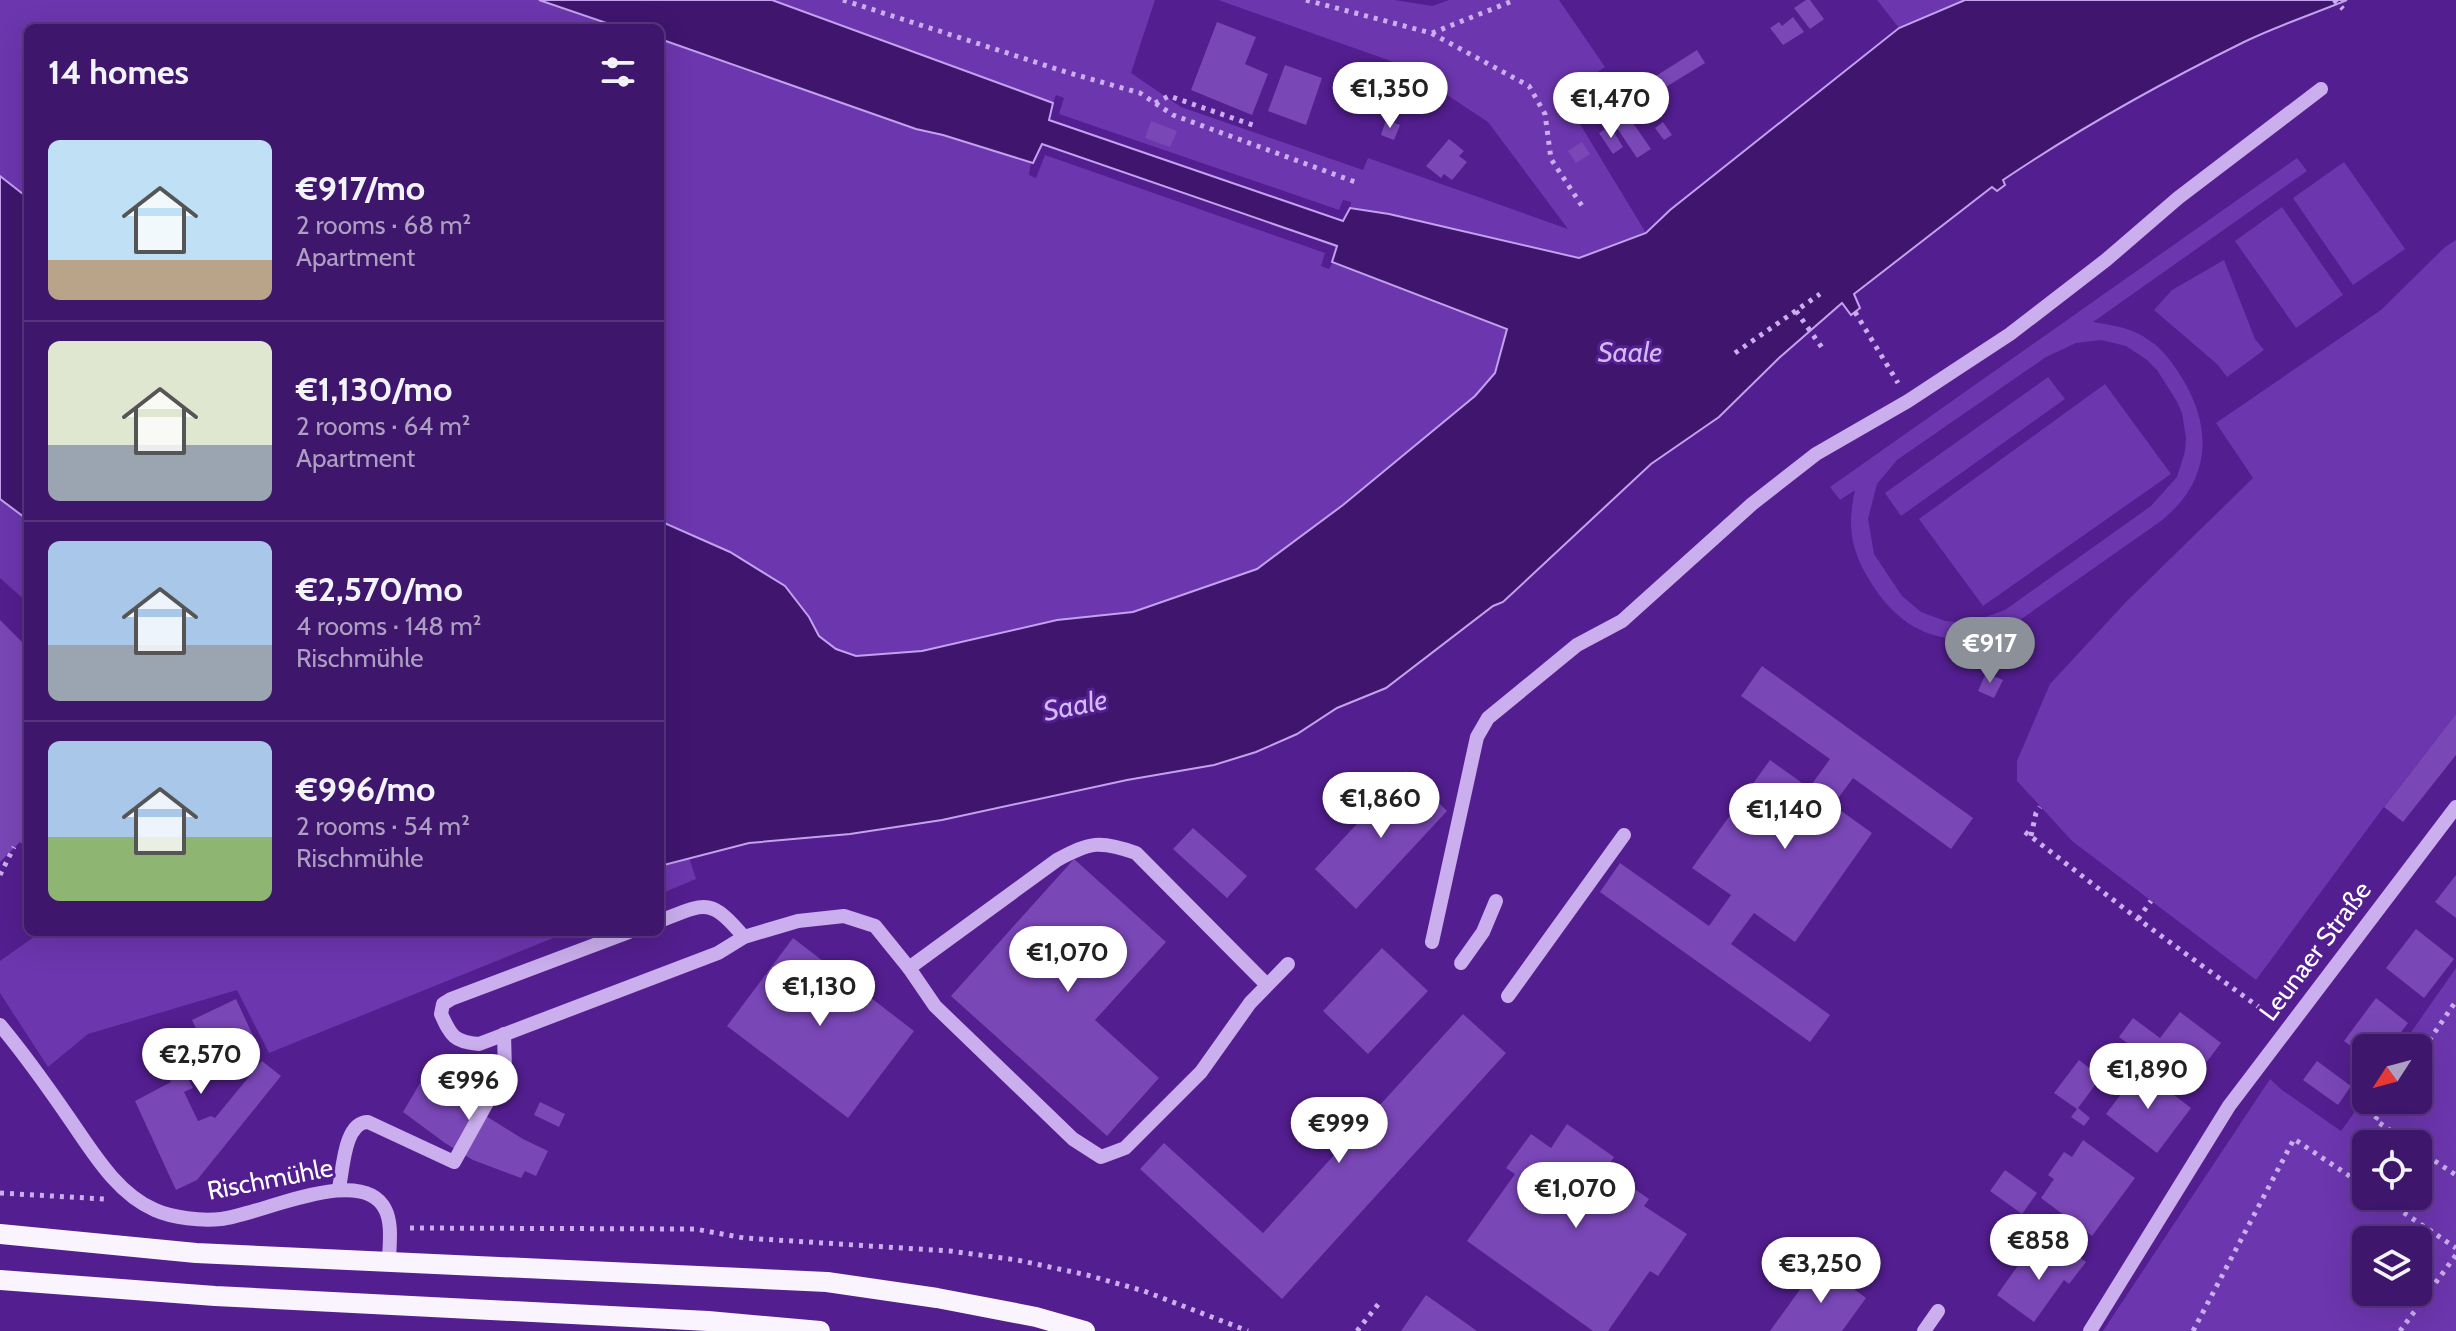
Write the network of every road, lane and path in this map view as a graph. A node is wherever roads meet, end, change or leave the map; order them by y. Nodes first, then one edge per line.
1 (843, 0) edge
2 (1306, 0) edge
3 (1515, 0) edge
4 (2334, 0) edge
5 (2343, 9) dead end
6 (1431, 33) junction
7 (2321, 89) dead end
8 (1155, 103) junction
9 (1253, 125) dead end
10 (1358, 183) dead end
11 (1582, 206) dead end
12 (1820, 294) dead end
13 (1796, 311) junction
14 (1855, 312) dead end
15 (1823, 349) dead end
16 (1735, 353) dead end
17 (1908, 401) junction
18 (2040, 807) dead end
19 (2456, 807) edge
20 (1624, 835) dead end
21 (14, 847) dead end
22 (0, 875) edge
23 (1496, 901) dead end
24 (2151, 901) dead end
25 (664, 919) edge
26 (2138, 919) junction
27 (619, 936) edge
28 (744, 937) junction
29 (1432, 942) dead end
30 (1461, 963) dead end
31 (1288, 964) dead end
32 (909, 968) junction
33 (1266, 984) junction
34 (1508, 996) dead end
35 (2456, 1001) edge
36 (0, 1025) edge
37 (2288, 1028) junction
38 (504, 1034) junction
39 (2432, 1036) edge
40 (2379, 1114) edge
41 (2390, 1130) edge
42 (2432, 1159) edge
43 (2456, 1175) edge
44 (2352, 1178) edge
45 (339, 1188) junction
46 (0, 1193) edge
47 (137, 1200) junction
48 (2400, 1210) edge
49 (389, 1228) junction
50 (0, 1234) edge
51 (2456, 1248) edge
52 (2456, 1255) edge
53 (389, 1263) junction
54 (0, 1280) edge
55 (1380, 1302) dead end
56 (1938, 1311) dead end
57 (2194, 1329) edge
58 (820, 1331) edge
59 (1085, 1331) edge
60 (1248, 1331) edge
61 (1357, 1331) edge
62 (1924, 1331) edge
63 (2090, 1331) edge
64 (2203, 1331) edge
65 (2400, 1331) edge

1 - 8 path
2 - 6 path
3 - 6 path
4 - 5 path
6 - 11 path
7 - 17 street
8 - 9 path
8 - 10 path
12 - 13 path
13 - 15 path
13 - 16 path
14 - 17 path
17 - 29 street
18 - 26 path
19 - 37 street, Leunaer Straße
20 - 34 street
21 - 22 path
23 - 30 street
24 - 26 path
25 - 28 street
26 - 37 path
27 - 38 street
28 - 32 street
28 - 38 street
31 - 33 street
32 - 33 street
32 - 33 street
35 - 39 path
36 - 47 street, Rischmühle
37 - 63 street, Leunaer Straße
38 - 45 street
40 - 41 path
42 - 43 path
44 - 57 path
45 - 47 street, Rischmühle
45 - 49 street, Rischmühle
46 - 47 path
48 - 51 path
49 - 53 street, Rischmühle
49 - 60 path
50 - 53 main road
52 - 65 path
53 - 59 main road
54 - 58 main road
55 - 61 path
56 - 62 street
57 - 64 path

